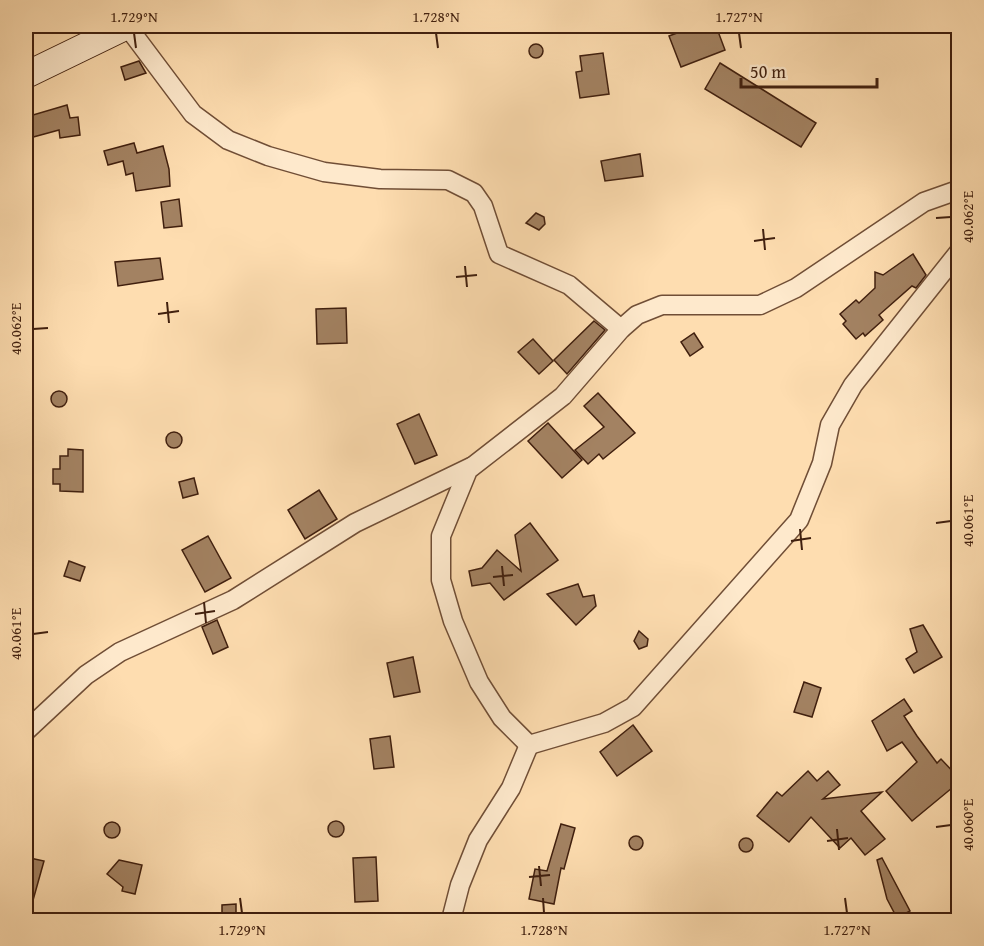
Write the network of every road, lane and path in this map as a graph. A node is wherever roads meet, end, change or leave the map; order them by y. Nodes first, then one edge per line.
1 (127, 26) edge
2 (26, 75) edge
3 (958, 190) edge
4 (958, 253) edge
5 (621, 329) junction
6 (471, 467) junction
7 (26, 731) edge
8 (529, 745) junction
9 (451, 921) edge

1 - 2 main road
1 - 5 street
3 - 5 street
4 - 8 street
5 - 6 street
6 - 7 street
6 - 8 street
8 - 9 street

